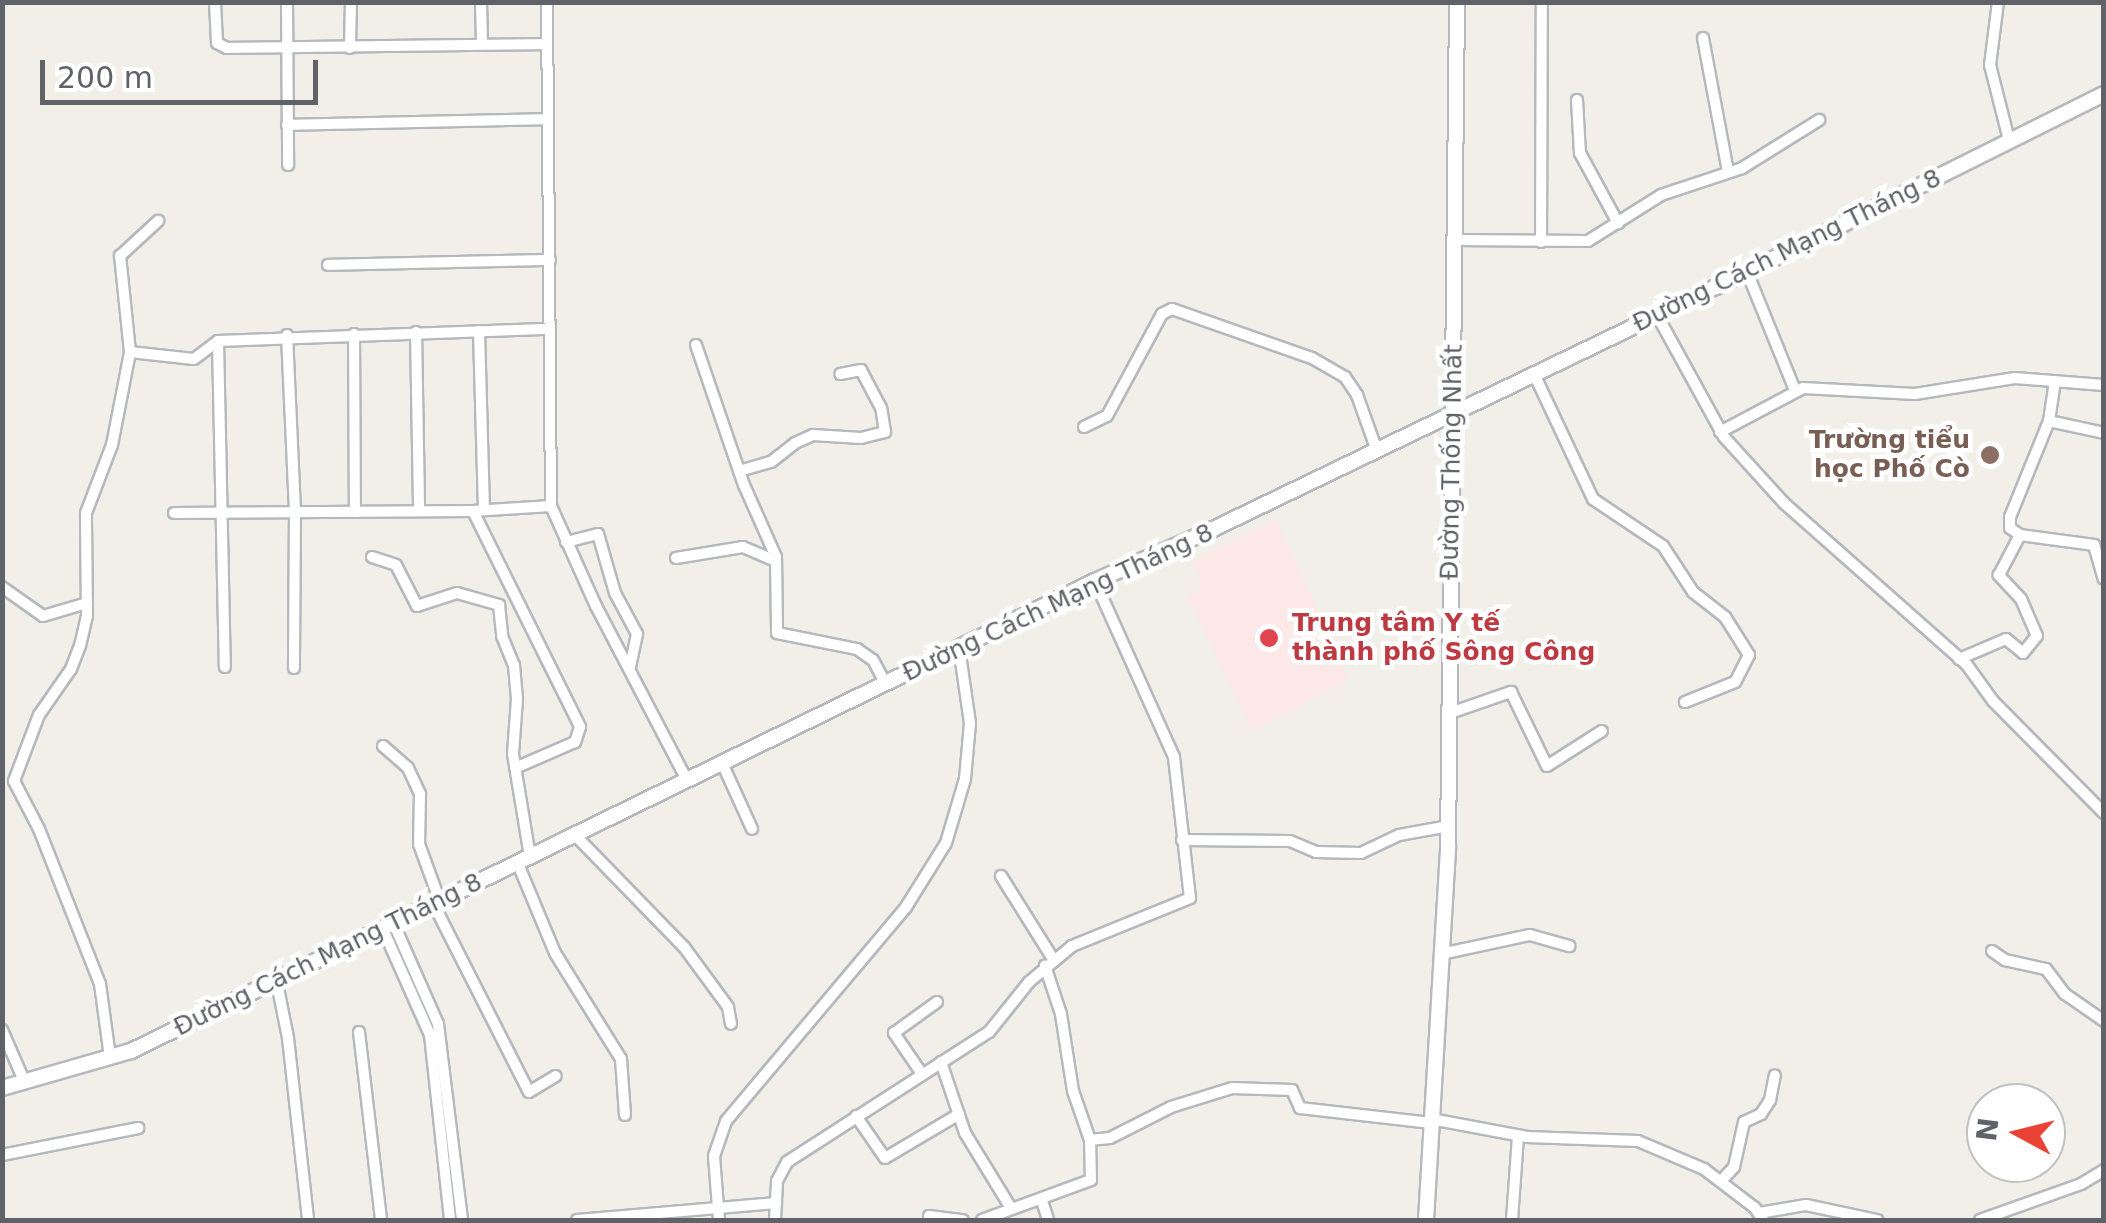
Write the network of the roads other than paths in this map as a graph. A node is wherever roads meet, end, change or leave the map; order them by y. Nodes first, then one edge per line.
1 (215, 2) edge
2 (287, 2) edge
3 (350, 2) edge
4 (481, 2) edge
5 (546, 2) edge
6 (1457, 2) edge
7 (1542, 2) edge
8 (1998, 2) edge
9 (1703, 38) dead end
10 (482, 43) junction
11 (546, 44) junction
12 (288, 48) junction
13 (350, 48) junction
14 (2104, 94) edge
15 (1577, 100) dead end
16 (548, 119) junction
17 (1819, 120) dead end
18 (287, 125) junction
19 (2008, 140) junction
20 (288, 165) dead end
21 (1728, 172) junction
22 (158, 220) dead end
23 (1618, 223) junction
24 (1454, 240) junction
25 (1542, 242) junction
26 (550, 260) junction
27 (328, 265) dead end
28 (1746, 272) junction
29 (1657, 315) junction
30 (550, 329) junction
31 (479, 331) junction
32 (416, 332) junction
33 (354, 334) junction
34 (287, 335) junction
35 (218, 340) junction
36 (696, 345) dead end
37 (130, 352) junction
38 (840, 374) dead end
39 (1534, 374) junction
40 (2055, 381) junction
41 (2104, 385) edge
42 (1795, 390) junction
43 (1453, 411) junction
44 (2049, 421) junction
45 (1084, 427) dead end
46 (1720, 432) junction
47 (2104, 434) edge
48 (1376, 448) junction
49 (739, 471) junction
50 (551, 506) junction
51 (419, 511) junction
52 (479, 511) junction
53 (222, 512) junction
54 (295, 512) junction
55 (355, 512) junction
56 (174, 513) dead end
57 (2020, 535) junction
58 (566, 542) junction
59 (372, 556) dead end
60 (676, 558) dead end
61 (776, 560) junction
62 (2104, 578) edge
63 (1095, 581) junction
64 (2, 587) edge
65 (87, 603) junction
66 (959, 648) junction
67 (1959, 659) junction
68 (225, 667) dead end
69 (630, 667) junction
70 (294, 668) dead end
71 (886, 684) junction
72 (1685, 702) dead end
73 (1450, 712) junction
74 (1602, 731) dead end
75 (383, 746) dead end
76 (722, 765) junction
77 (515, 768) junction
78 (688, 780) junction
79 (2104, 814) edge
80 (1448, 826) junction
81 (752, 828) dead end
82 (574, 834) junction
83 (1182, 840) junction
84 (524, 860) junction
85 (1001, 876) dead end
86 (436, 900) junction
87 (388, 925) junction
88 (1570, 946) dead end
89 (1992, 951) dead end
90 (1442, 954) junction
91 (1049, 963) junction
92 (276, 978) junction
93 (937, 1002) dead end
94 (2104, 1021) edge
95 (731, 1024) dead end
96 (2, 1030) edge
97 (359, 1032) dead end
98 (110, 1057) junction
99 (940, 1062) junction
100 (922, 1074) junction
101 (556, 1076) dead end
102 (1775, 1076) dead end
103 (25, 1083) junction
104 (2, 1088) edge
105 (959, 1114) junction
106 (625, 1115) dead end
107 (856, 1116) junction
108 (1431, 1121) junction
109 (138, 1128) dead end
110 (1518, 1136) junction
111 (1090, 1140) junction
112 (2, 1155) edge
113 (450, 1162) junction
114 (2104, 1170) edge
115 (1721, 1181) junction
116 (1042, 1201) junction
117 (776, 1202) junction
118 (717, 1208) junction
119 (1010, 1208) junction
120 (929, 1216) dead end
121 (1761, 1217) edge
122 (606, 1219) edge
123 (308, 1220) edge
124 (381, 1220) edge
125 (450, 1220) edge
126 (462, 1220) edge
127 (577, 1220) edge
128 (719, 1220) edge
129 (775, 1220) edge
130 (963, 1220) edge
131 (982, 1220) edge
132 (1048, 1220) edge
133 (1426, 1220) edge
134 (1512, 1220) edge
135 (1876, 1220) edge
136 (1980, 1220) edge

1 - 12 street
2 - 12 street
3 - 13 street
4 - 10 street
5 - 11 street
6 - 24 street, Đường Thống Nhất
7 - 25 street
8 - 19 street
9 - 21 street
10 - 11 street
10 - 13 street
11 - 16 street
12 - 13 street
12 - 18 street
14 - 19 street, Đường Cách Mạng Tháng 8
15 - 23 street
16 - 18 street
16 - 26 street
17 - 21 street
18 - 20 street
19 - 28 street, Đường Cách Mạng Tháng 8
21 - 23 street
22 - 37 street
23 - 25 street
24 - 25 street
24 - 43 street, Đường Thống Nhất
26 - 27 street
26 - 30 street
28 - 29 street, Đường Cách Mạng Tháng 8
28 - 42 street
29 - 39 street, Đường Cách Mạng Tháng 8
29 - 46 street
30 - 31 street
30 - 50 street
31 - 32 street
31 - 52 street
32 - 33 street
32 - 51 street
33 - 34 street
33 - 55 street
34 - 35 street
34 - 54 street
35 - 37 street
35 - 53 street
36 - 49 street
37 - 65 street
38 - 49 street
39 - 43 street, Đường Cách Mạng Tháng 8
39 - 72 street
40 - 41 street
40 - 42 street
40 - 44 street
42 - 46 street
43 - 48 street, Đường Cách Mạng Tháng 8
43 - 73 street, Đường Thống Nhất
44 - 47 street
44 - 57 street
45 - 48 street
46 - 67 street
48 - 63 street, Đường Cách Mạng Tháng 8
49 - 61 street
50 - 52 street
50 - 58 street
51 - 52 street
51 - 55 street
52 - 77 street
53 - 54 street
53 - 56 street
53 - 68 street
54 - 55 street
54 - 70 street
57 - 62 street
57 - 67 street
58 - 69 street
58 - 69 street
59 - 77 street
60 - 61 street
61 - 71 street
63 - 66 street, Đường Cách Mạng Tháng 8
63 - 83 street
64 - 65 street
65 - 98 street
66 - 71 street, Đường Cách Mạng Tháng 8
66 - 118 street
67 - 79 street
69 - 78 street
71 - 76 street, Đường Cách Mạng Tháng 8
73 - 74 street
73 - 80 street, Đường Thống Nhất
75 - 86 street
76 - 78 street, Đường Cách Mạng Tháng 8
76 - 81 street
77 - 84 street
78 - 82 street, Đường Cách Mạng Tháng 8
80 - 83 street
80 - 90 street, Đường Thống Nhất
82 - 84 street, Đường Cách Mạng Tháng 8
82 - 95 street
83 - 91 street
84 - 86 street, Đường Cách Mạng Tháng 8
84 - 106 street
85 - 91 street
86 - 87 street, Đường Cách Mạng Tháng 8
86 - 101 street
87 - 92 street, Đường Cách Mạng Tháng 8
87 - 113 street
88 - 90 street
89 - 94 street
90 - 108 street, Đường Thống Nhất
91 - 99 street
91 - 111 street
92 - 98 street, Đường Cách Mạng Tháng 8
92 - 123 street
93 - 100 street
96 - 103 street
97 - 124 street
98 - 103 street, Đường Cách Mạng Tháng 8
99 - 100 street
99 - 105 street
100 - 107 street
102 - 115 street
103 - 104 street, Đường Cách Mạng Tháng 8
105 - 107 street
105 - 119 street
107 - 117 street
108 - 110 street
108 - 111 street
108 - 133 street, Đường Thống Nhất
109 - 112 street
110 - 115 street
110 - 134 street
111 - 116 street
113 - 125 street
113 - 126 street
114 - 136 street
115 - 121 street
116 - 119 street
116 - 132 street
117 - 118 street
117 - 129 street
118 - 122 street
118 - 128 street
119 - 131 street
120 - 130 street
121 - 135 street
122 - 127 street

